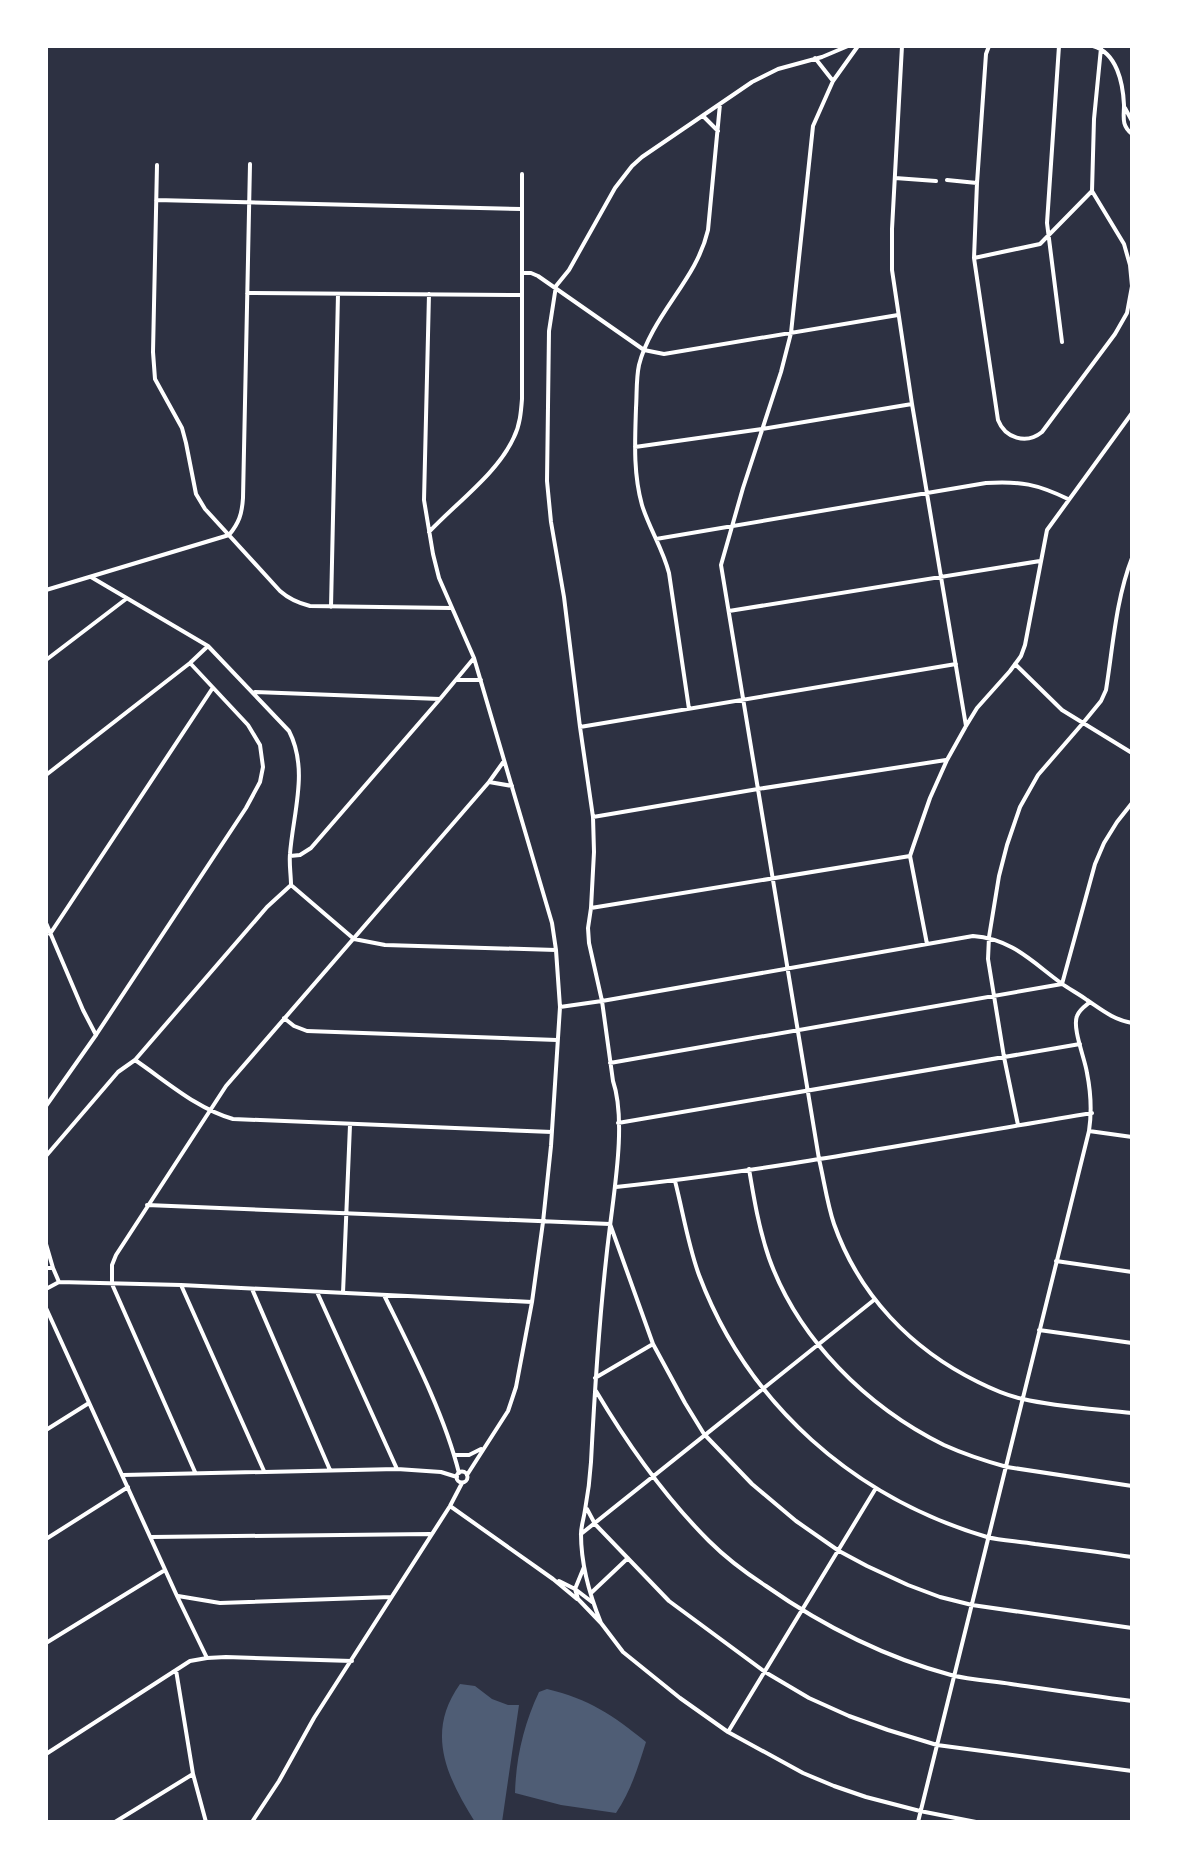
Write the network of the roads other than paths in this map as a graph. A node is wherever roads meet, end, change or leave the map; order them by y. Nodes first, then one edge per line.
1 (848, 46) edge
2 (858, 46) edge
3 (902, 46) edge
4 (989, 46) edge
5 (1059, 46) edge
6 (1093, 46) edge
7 (1101, 48) junction
8 (815, 58) junction
9 (833, 81) junction
10 (720, 104) junction
11 (1124, 106) junction
12 (702, 115) junction
13 (1132, 121) edge
14 (718, 131) junction
15 (1132, 134) edge
16 (250, 164) dead end
17 (157, 165) dead end
18 (522, 174) dead end
19 (895, 178) junction
20 (947, 180) dead end
21 (936, 181) dead end
22 (977, 183) junction
23 (1092, 191) junction
24 (156, 200) junction
25 (249, 203) junction
26 (521, 209) junction
27 (1048, 237) junction
28 (974, 258) junction
29 (522, 273) junction
30 (556, 286) junction
31 (246, 293) junction
32 (338, 294) junction
33 (429, 294) junction
34 (521, 295) junction
35 (898, 315) junction
36 (791, 333) junction
37 (1062, 342) dead end
38 (644, 350) junction
39 (912, 404) junction
40 (1132, 413) edge
41 (762, 429) junction
42 (635, 447) junction
43 (928, 492) junction
44 (1068, 499) junction
45 (733, 525) junction
46 (429, 532) junction
47 (229, 535) junction
48 (656, 539) junction
49 (1132, 558) edge
50 (1040, 561) junction
51 (91, 577) junction
52 (941, 577) junction
53 (46, 590) edge
54 (126, 599) junction
55 (331, 607) junction
56 (451, 608) junction
57 (729, 611) junction
58 (208, 646) junction
59 (474, 658) junction
60 (46, 660) edge
61 (190, 663) junction
62 (956, 664) junction
63 (1015, 664) junction
64 (457, 680) junction
65 (481, 680) junction
66 (212, 688) junction
67 (253, 692) junction
68 (440, 699) junction
69 (743, 701) junction
70 (689, 709) junction
71 (1083, 723) junction
72 (966, 726) junction
73 (580, 727) junction
74 (1132, 753) edge
75 (505, 760) junction
76 (947, 760) junction
77 (46, 775) edge
78 (489, 782) junction
79 (512, 786) junction
80 (758, 789) junction
81 (1132, 803) edge
82 (593, 817) junction
83 (290, 856) junction
84 (910, 856) junction
85 (772, 877) junction
86 (291, 885) junction
87 (591, 908) junction
88 (46, 923) edge
89 (50, 934) junction
90 (989, 937) junction
91 (354, 939) junction
92 (927, 944) junction
93 (556, 950) junction
94 (789, 969) junction
95 (1062, 984) junction
96 (994, 997) junction
97 (602, 1001) junction
98 (1090, 1002) junction
99 (560, 1007) junction
100 (284, 1018) junction
101 (1132, 1023) edge
102 (799, 1031) junction
103 (96, 1035) junction
104 (557, 1040) junction
105 (1080, 1044) junction
106 (1004, 1057) junction
107 (135, 1060) junction
108 (610, 1063) junction
109 (809, 1089) junction
110 (46, 1106) edge
111 (210, 1110) junction
112 (1092, 1113) junction
113 (618, 1123) junction
114 (350, 1125) junction
115 (1018, 1125) junction
116 (1089, 1131) junction
117 (552, 1132) junction
118 (1132, 1137) edge
119 (46, 1156) edge
120 (819, 1159) junction
121 (749, 1169) junction
122 (675, 1181) junction
123 (616, 1187) junction
124 (147, 1205) junction
125 (347, 1213) junction
126 (543, 1222) junction
127 (610, 1224) junction
128 (46, 1244) edge
129 (1056, 1261) junction
130 (46, 1268) edge
131 (53, 1268) junction
132 (1132, 1272) edge
133 (59, 1282) junction
134 (112, 1284) junction
135 (181, 1285) junction
136 (46, 1289) edge
137 (252, 1289) junction
138 (317, 1292) junction
139 (343, 1293) junction
140 (384, 1295) junction
141 (874, 1300) junction
142 (532, 1302) junction
143 (46, 1308) edge
144 (1039, 1330) junction
145 (1132, 1343) edge
146 (653, 1344) junction
147 (819, 1345) junction
148 (595, 1378) junction
149 (595, 1389) junction
150 (763, 1389) junction
151 (1022, 1399) junction
152 (89, 1403) junction
153 (1132, 1413) edge
154 (46, 1430) edge
155 (704, 1434) junction
156 (483, 1448) junction
157 (455, 1455) junction
158 (1007, 1467) junction
159 (397, 1469) junction
160 (264, 1471) junction
161 (330, 1471) junction
162 (195, 1472) junction
163 (123, 1475) junction
164 (458, 1475) junction
165 (467, 1475) junction
166 (652, 1477) junction
167 (462, 1483) junction
168 (1132, 1486) edge
169 (128, 1487) junction
170 (876, 1488) junction
171 (450, 1506) junction
172 (586, 1506) junction
173 (595, 1524) junction
174 (430, 1534) junction
175 (581, 1534) junction
176 (151, 1537) junction
177 (989, 1537) junction
178 (46, 1539) edge
179 (839, 1551) junction
180 (1132, 1557) edge
181 (628, 1558) junction
182 (585, 1565) junction
183 (165, 1570) junction
184 (553, 1579) junction
185 (575, 1589) junction
186 (591, 1593) junction
187 (177, 1596) junction
188 (391, 1597) junction
189 (578, 1599) junction
190 (593, 1603) junction
191 (972, 1605) junction
192 (802, 1610) junction
193 (601, 1623) junction
194 (1132, 1628) edge
195 (46, 1643) edge
196 (207, 1658) junction
197 (352, 1661) junction
198 (176, 1670) junction
199 (765, 1672) junction
200 (954, 1676) junction
201 (1132, 1701) edge
202 (728, 1732) junction
203 (937, 1745) junction
204 (46, 1754) edge
205 (1132, 1771) edge
206 (193, 1774) junction
207 (920, 1811) junction
208 (115, 1822) edge
209 (206, 1822) edge
210 (252, 1822) edge
211 (918, 1822) edge
212 (976, 1822) edge

1 - 8 street
2 - 9 street
3 - 19 street
4 - 22 street
5 - 27 street
6 - 7 street
7 - 11 street
7 - 23 street
8 - 9 street
8 - 10 street
9 - 36 street
10 - 12 street
10 - 14 street
11 - 13 street
11 - 15 street
12 - 14 street
12 - 30 street
14 - 38 street
16 - 25 street
17 - 24 street
18 - 26 street
19 - 21 street
19 - 35 street
20 - 22 street
22 - 28 street
23 - 27 street
23 - 28 street
24 - 25 street
24 - 47 street
25 - 26 street
25 - 31 street
26 - 29 street
27 - 28 street
27 - 37 street
29 - 30 street
29 - 34 street
30 - 38 street
30 - 73 street
31 - 32 street
31 - 47 street
32 - 33 street
32 - 55 street
33 - 34 street
33 - 46 street
34 - 46 street
35 - 36 street
35 - 39 street
36 - 38 street
36 - 41 street
38 - 42 street
39 - 41 street
39 - 43 street
40 - 44 street
41 - 42 street
41 - 45 street
42 - 48 street
43 - 44 street
43 - 45 street
43 - 52 street
44 - 50 street
45 - 48 street
45 - 57 street
46 - 56 street
47 - 51 street
47 - 55 street
48 - 70 street
49 - 71 street
50 - 52 street
50 - 63 street
51 - 53 street
51 - 54 street
52 - 57 street
52 - 62 street
54 - 58 street
54 - 60 street
55 - 56 street
56 - 59 street
57 - 69 street
58 - 61 street
58 - 67 street
59 - 64 street
59 - 65 street
61 - 66 street
61 - 77 street
62 - 69 street
62 - 72 street
63 - 71 street
63 - 72 street
64 - 65 street
64 - 68 street
65 - 75 street
66 - 89 street
66 - 103 street
67 - 68 street
67 - 83 street
68 - 83 street
69 - 70 street
69 - 80 street
70 - 73 street
71 - 74 street
71 - 90 street
72 - 76 street
73 - 82 street
75 - 78 street
75 - 79 street
76 - 80 street
76 - 84 street
78 - 79 street
78 - 91 street
79 - 93 street
80 - 82 street
80 - 85 street
81 - 95 street
82 - 87 street
83 - 86 street
84 - 85 street
84 - 92 street
85 - 87 street
85 - 94 street
86 - 91 street
86 - 107 street
87 - 97 street
88 - 89 street
89 - 103 street
90 - 92 street
90 - 95 street
90 - 96 street
91 - 93 street
91 - 100 street
92 - 94 street
93 - 99 street
94 - 97 street
94 - 102 street
95 - 96 street
95 - 98 street
96 - 102 street
96 - 106 street
97 - 99 street
97 - 108 street
98 - 101 street
98 - 105 street
99 - 104 street
100 - 104 street
100 - 111 street
102 - 108 street
102 - 109 street
103 - 110 street
104 - 117 street
105 - 106 street
105 - 112 street
106 - 109 street
106 - 115 street
107 - 111 street
107 - 119 street
108 - 113 street
109 - 113 street
109 - 120 street
111 - 114 street
111 - 124 street
112 - 115 street
112 - 116 street
113 - 123 street
114 - 117 street
114 - 125 street
115 - 120 street
116 - 118 street
116 - 129 street
117 - 126 street
120 - 121 street
120 - 141 street
121 - 122 street
121 - 147 street
122 - 123 street
122 - 150 street
123 - 127 street
124 - 125 street
124 - 134 street
125 - 126 street
125 - 139 street
126 - 127 street
126 - 142 street
127 - 146 street
127 - 148 street
128 - 131 street
129 - 132 street
129 - 144 street
130 - 131 street
131 - 133 street
133 - 134 street
133 - 136 street
134 - 135 street
134 - 162 street
135 - 137 street
135 - 160 street
137 - 138 street
137 - 161 street
138 - 139 street
138 - 159 street
139 - 140 street
140 - 142 street
140 - 157 street
141 - 147 street
141 - 151 street
142 - 156 street
143 - 152 street
144 - 145 street
144 - 151 street
146 - 148 street
146 - 155 street
147 - 150 street
147 - 158 street
148 - 149 street
149 - 166 street
149 - 172 street
150 - 155 street
150 - 170 street
151 - 153 street
151 - 158 street
152 - 154 street
152 - 163 street
155 - 166 street
155 - 179 street
156 - 157 street
156 - 165 street
157 - 164 street
158 - 168 street
158 - 177 street
159 - 161 street
159 - 164 street
160 - 161 street
160 - 162 street
162 - 163 street
163 - 169 street
164 - 165 street
164 - 167 street
165 - 167 street
166 - 173 street
166 - 192 street
167 - 171 street
169 - 176 street
169 - 178 street
170 - 177 street
170 - 179 street
171 - 174 street
171 - 184 street
172 - 173 street
172 - 175 street
173 - 175 street
173 - 181 street
174 - 176 street
174 - 188 street
175 - 182 street
176 - 183 street
177 - 180 street
177 - 191 street
179 - 191 street
179 - 192 street
181 - 186 street
181 - 199 street
182 - 185 street
182 - 186 street
183 - 187 street
183 - 195 street
184 - 185 street
184 - 189 street
185 - 189 street
185 - 190 street
186 - 190 street
187 - 188 street
187 - 196 street
188 - 197 street
189 - 193 street
190 - 193 street
191 - 194 street
191 - 200 street
192 - 199 street
192 - 200 street
193 - 202 street
196 - 197 street
196 - 198 street
197 - 210 street
198 - 204 street
198 - 206 street
199 - 202 street
199 - 203 street
200 - 201 street
200 - 203 street
202 - 207 street
203 - 205 street
203 - 207 street
206 - 208 street
206 - 209 street
207 - 211 street
207 - 212 street

